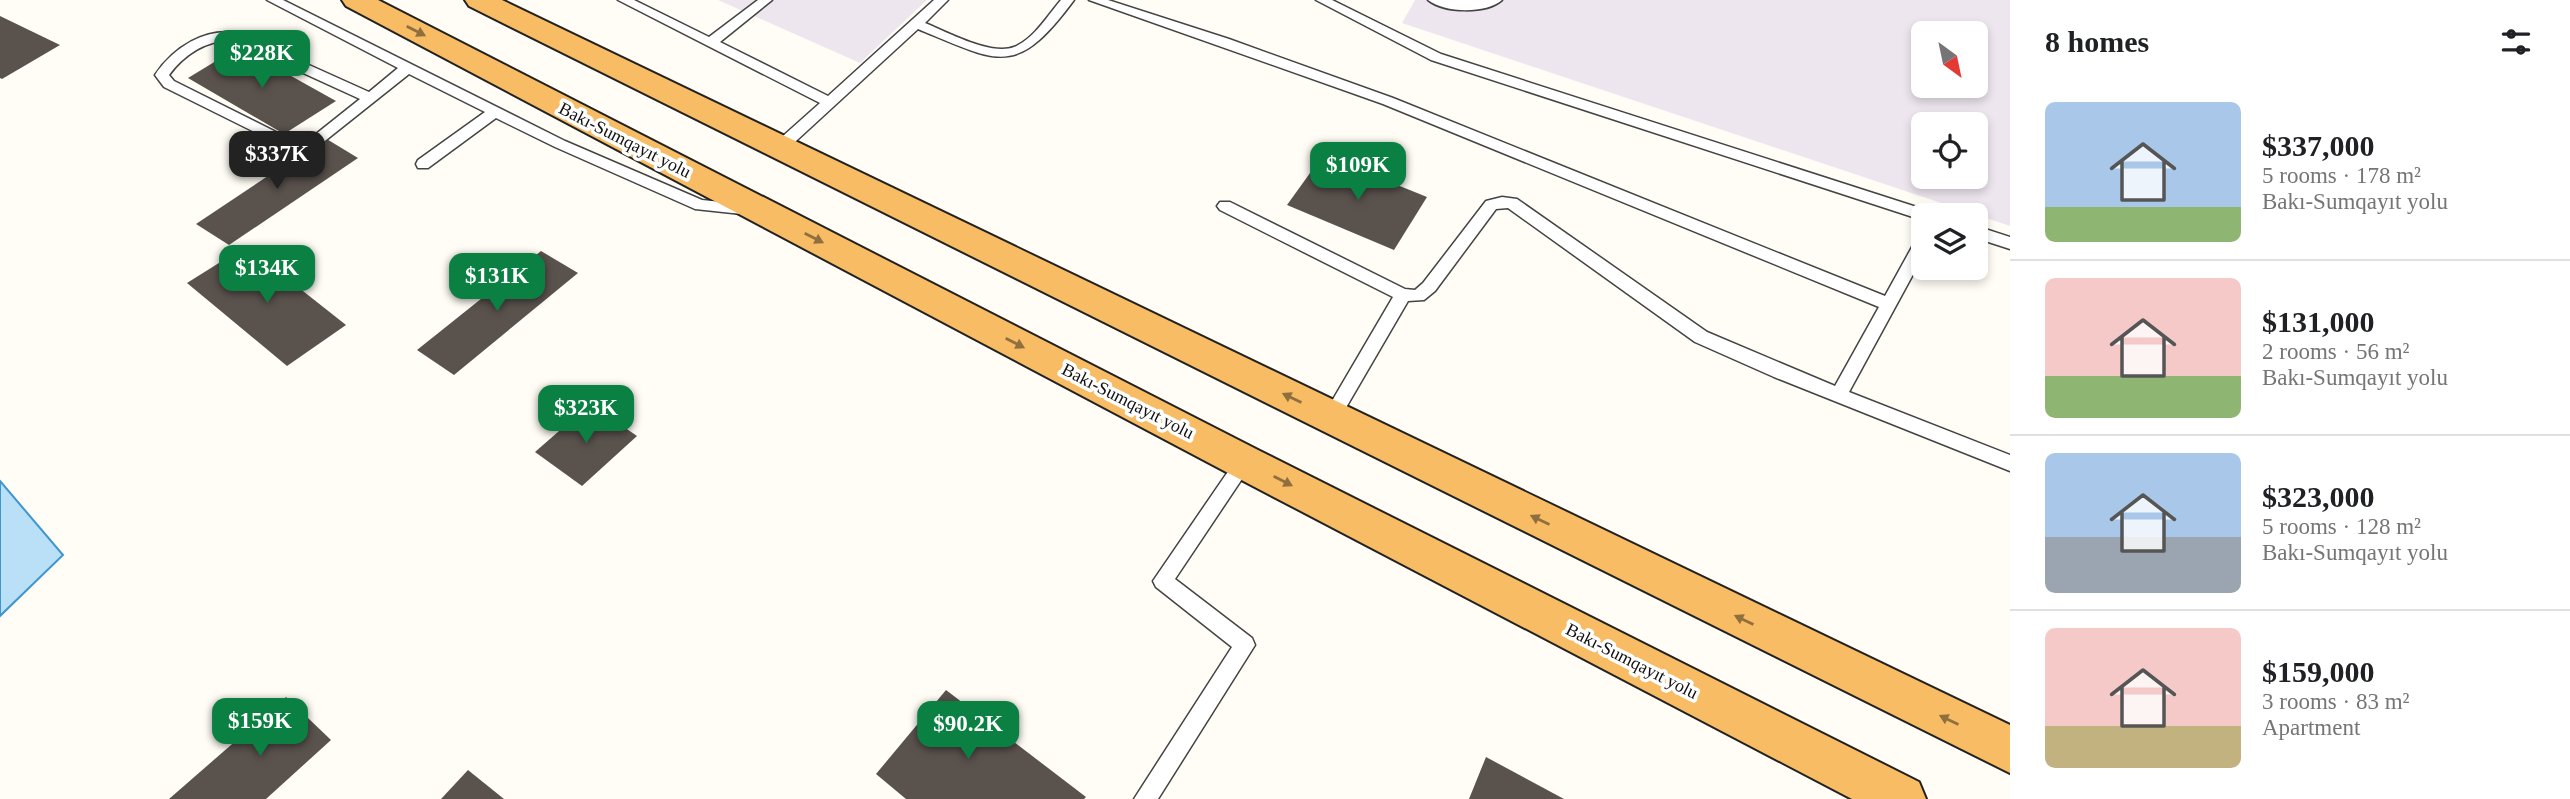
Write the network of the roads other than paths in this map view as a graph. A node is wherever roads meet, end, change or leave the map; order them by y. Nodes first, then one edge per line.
1 (273, 0) edge
2 (356, 0) edge
3 (479, 0) edge
4 (624, 0) edge
5 (655, 0) edge
6 (766, 0) edge
7 (942, 0) edge
8 (1068, 0) edge
9 (1094, 0) edge
10 (1322, 0) edge
11 (1434, 0) edge
12 (1496, 0) edge
13 (643, 9) junction
14 (916, 24) junction
15 (710, 43) junction
16 (409, 67) junction
17 (370, 98) junction
18 (829, 102) junction
19 (495, 111) junction
20 (779, 148) junction
21 (424, 164) dead end
22 (1226, 206) dead end
23 (1911, 211) edge
24 (762, 212) junction
25 (1988, 236) edge
26 (2010, 243) edge
27 (1911, 264) edge
28 (1403, 296) junction
29 (1889, 304) junction
30 (1839, 395) junction
31 (1331, 418) junction
32 (1244, 462) junction
33 (2010, 463) edge
34 (2010, 750) edge
35 (1887, 795) edge
36 (1145, 799) edge

1 - 16 lane
2 -> 24 highway, Bakı-Sumqayıt yolu
3 - 20 highway
4 - 13 lane
5 - 13 lane
6 - 15 lane
7 - 14 lane
8 - 14 lane
9 - 29 lane
10 - 23 lane
11 - 12 lane
13 - 15 lane
14 - 18 lane
15 - 18 lane
16 - 17 lane
16 - 19 lane
17 - 17 lane
18 - 20 lane
19 - 21 lane
19 - 24 lane
31 -> 20 highway
22 - 28 lane
24 -> 32 highway, Bakı-Sumqayıt yolu
25 - 26 lane
27 - 29 lane
28 - 30 lane
28 - 31 lane
29 - 30 lane
30 - 33 lane
34 -> 31 highway
32 -> 35 highway, Bakı-Sumqayıt yolu
32 - 36 lane

